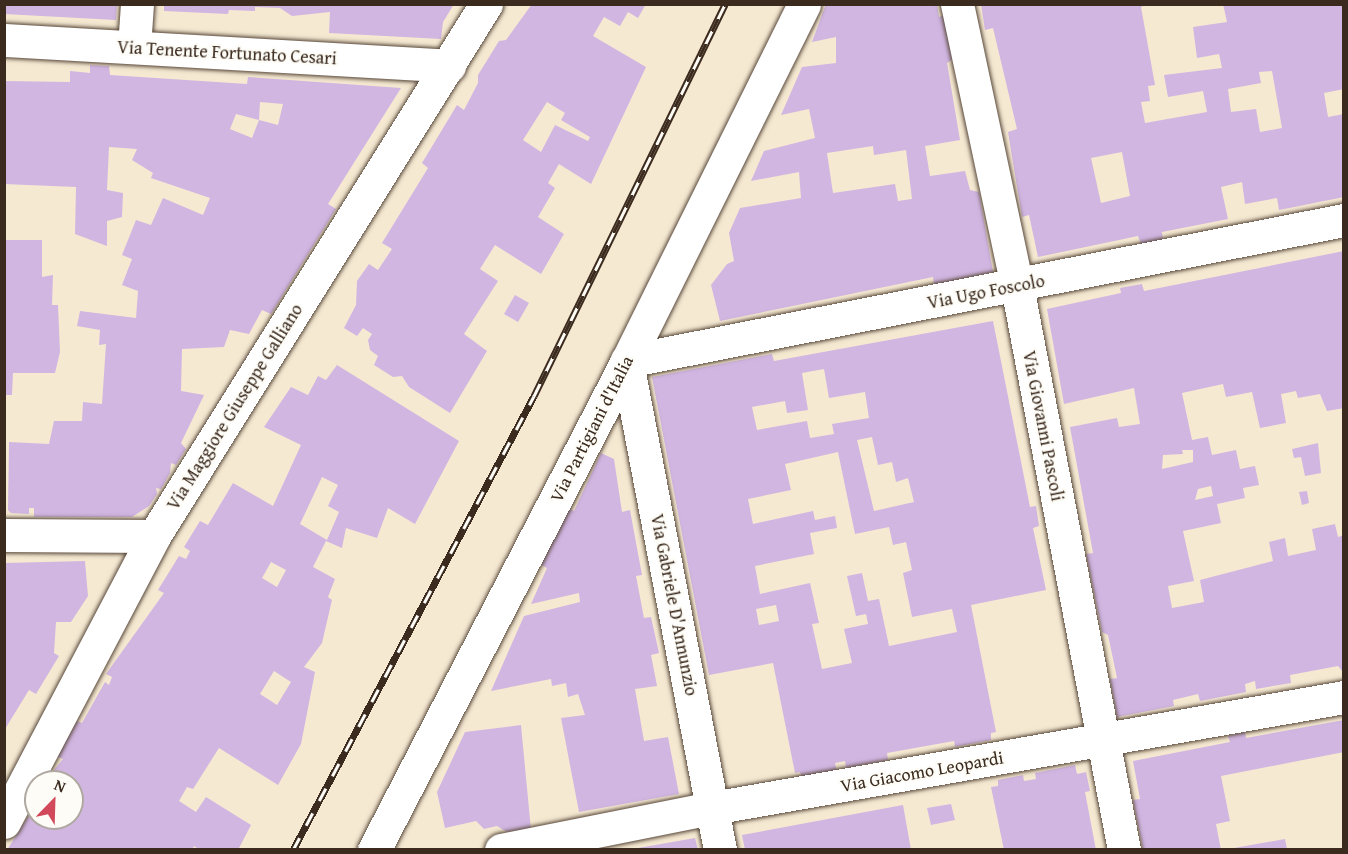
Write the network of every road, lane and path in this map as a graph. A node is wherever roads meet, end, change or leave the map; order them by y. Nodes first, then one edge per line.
1 (137, 4) edge
2 (486, 4) edge
3 (804, 4) edge
4 (957, 4) edge
5 (4, 40) edge
6 (134, 47) junction
7 (449, 66) junction
8 (1344, 220) edge
9 (1017, 286) junction
10 (627, 361) junction
11 (4, 535) edge
12 (154, 536) junction
13 (1344, 697) edge
14 (1102, 742) junction
15 (712, 808) junction
16 (4, 822) edge
17 (374, 849) edge
18 (501, 849) edge
19 (720, 849) edge
20 (1124, 849) edge

1 - 6 street
2 - 7 street, Via Maggiore Giuseppe Galliano
3 - 10 street, Via Partigiani d'Italia
4 - 9 street, Via Giovanni Pascoli
5 - 6 street, Via Tenente Fortunato Cesari
6 - 7 street, Via Tenente Fortunato Cesari
7 - 12 street, Via Maggiore Giuseppe Galliano
8 - 9 street, Via Ugo Foscolo
9 - 10 street, Via Ugo Foscolo
9 - 14 street, Via Giovanni Pascoli
10 - 15 street, Via Gabriele D'Annunzio
10 - 17 street, Via Partigiani d'Italia
11 - 12 street
12 - 16 street, Via Maggiore Giuseppe Galliano
13 - 14 street, Via Giacomo Leopardi
14 - 15 street, Via Giacomo Leopardi
14 - 20 street, Via Giovanni Pascoli
15 - 18 street, Via Giacomo Leopardi
15 - 19 street, Via Gabriele D'Annunzio

